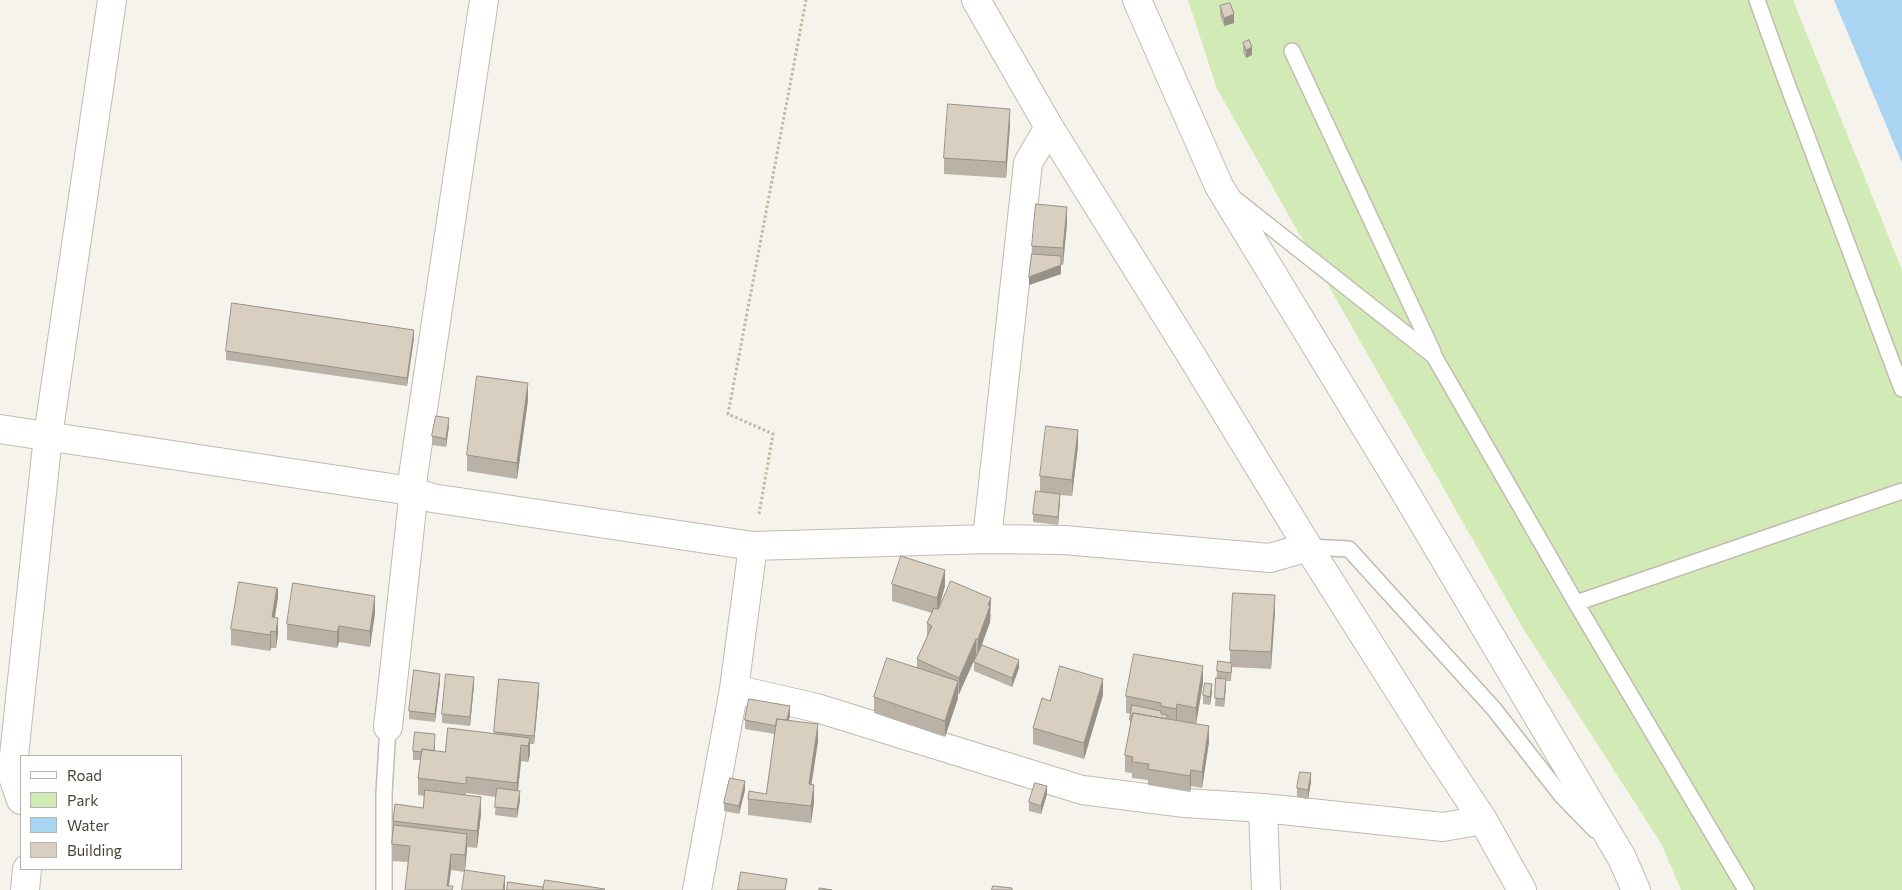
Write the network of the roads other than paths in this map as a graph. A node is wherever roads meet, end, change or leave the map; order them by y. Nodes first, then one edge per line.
1 (112, 0) edge
2 (484, 0) edge
3 (976, 0) edge
4 (1137, 0) edge
5 (1757, 0) edge
6 (1292, 50) dead end
7 (1049, 127) junction
8 (1219, 186) junction
9 (1434, 356) junction
10 (1902, 389) edge
11 (0, 429) edge
12 (48, 436) junction
13 (411, 491) junction
14 (1902, 491) edge
15 (987, 539) junction
16 (753, 546) junction
17 (1308, 547) junction
18 (1576, 603) junction
19 (734, 689) junction
20 (388, 727) joint
21 (20, 797) edge
22 (1263, 808) junction
23 (1483, 820) junction
24 (1622, 858) junction
25 (27, 870) edge
26 (25, 890) edge
27 (384, 890) edge
28 (697, 890) edge
29 (1266, 890) edge
30 (1522, 890) edge
31 (1636, 890) edge
32 (1746, 890) edge

1 - 12 street
2 - 13 street
3 - 7 street
4 - 8 street
5 - 10 lane
6 - 9 lane
7 - 15 street
7 - 17 street
8 - 9 lane
8 - 24 street
9 - 18 lane
11 - 12 street
12 - 13 street
12 - 21 street
13 - 16 street
13 - 20 street
14 - 18 lane
15 - 16 street
15 - 17 street
16 - 19 street
17 - 23 street
17 - 24 lane
18 - 32 lane
19 - 22 street
19 - 28 street
20 - 27 lane
22 - 23 street
22 - 29 street
23 - 30 street
24 - 31 street
25 - 26 street

